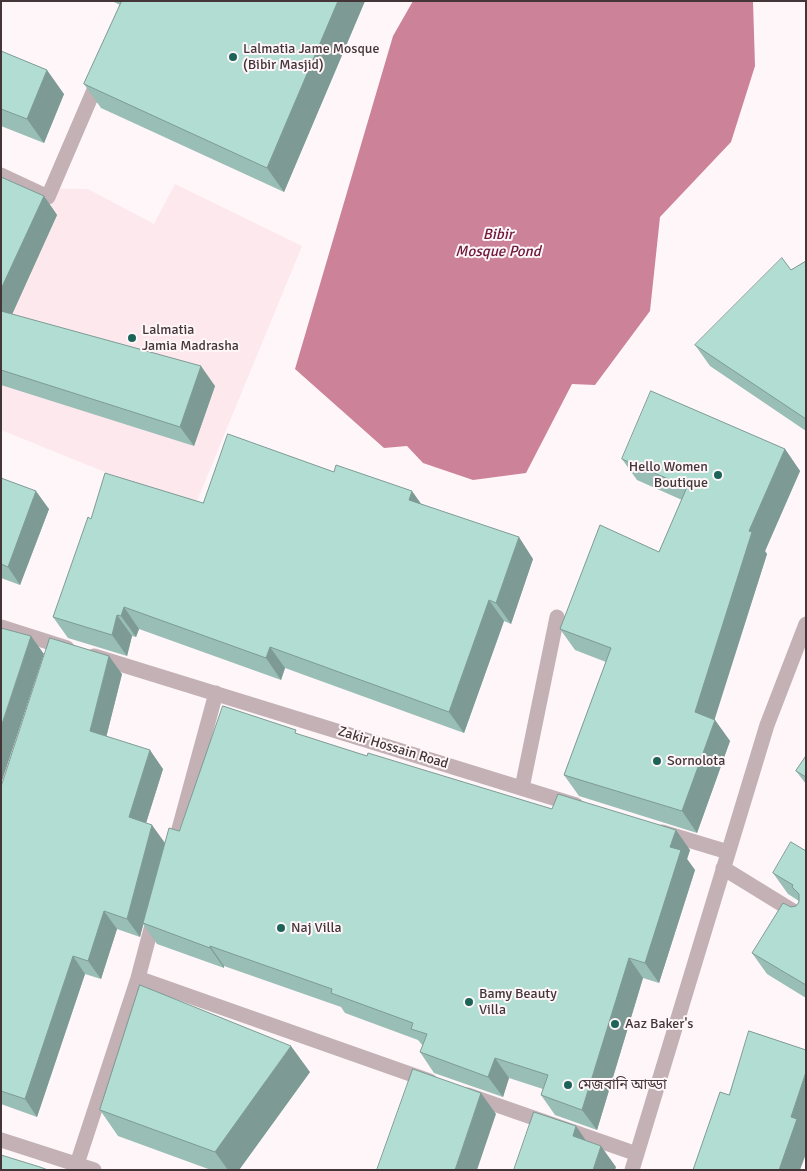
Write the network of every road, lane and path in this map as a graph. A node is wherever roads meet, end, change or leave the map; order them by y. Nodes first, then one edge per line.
1 (105, 64) edge
2 (1, 176) edge
3 (557, 617) dead end
4 (806, 624) edge
5 (1, 627) edge
6 (216, 693) junction
7 (522, 788) junction
8 (587, 808) edge
9 (653, 829) edge
10 (728, 852) junction
11 (169, 864) edge
12 (723, 868) junction
13 (159, 902) edge
14 (806, 919) edge
15 (138, 978) junction
16 (439, 1084) edge
17 (458, 1091) edge
18 (1, 1140) edge
19 (637, 1154) junction
20 (77, 1164) junction
21 (94, 1170) edge
22 (632, 1170) edge

1 - 2 street
3 - 7 street
4 - 10 street
5 - 6 street, Zakir Hossain Road
6 - 7 street, Zakir Hossain Road
6 - 11 street
7 - 8 street, Zakir Hossain Road
9 - 10 street
10 - 12 street
12 - 14 street
12 - 19 street
13 - 15 street
15 - 16 street
15 - 20 street
17 - 19 street
18 - 20 street
19 - 22 street
20 - 21 street

